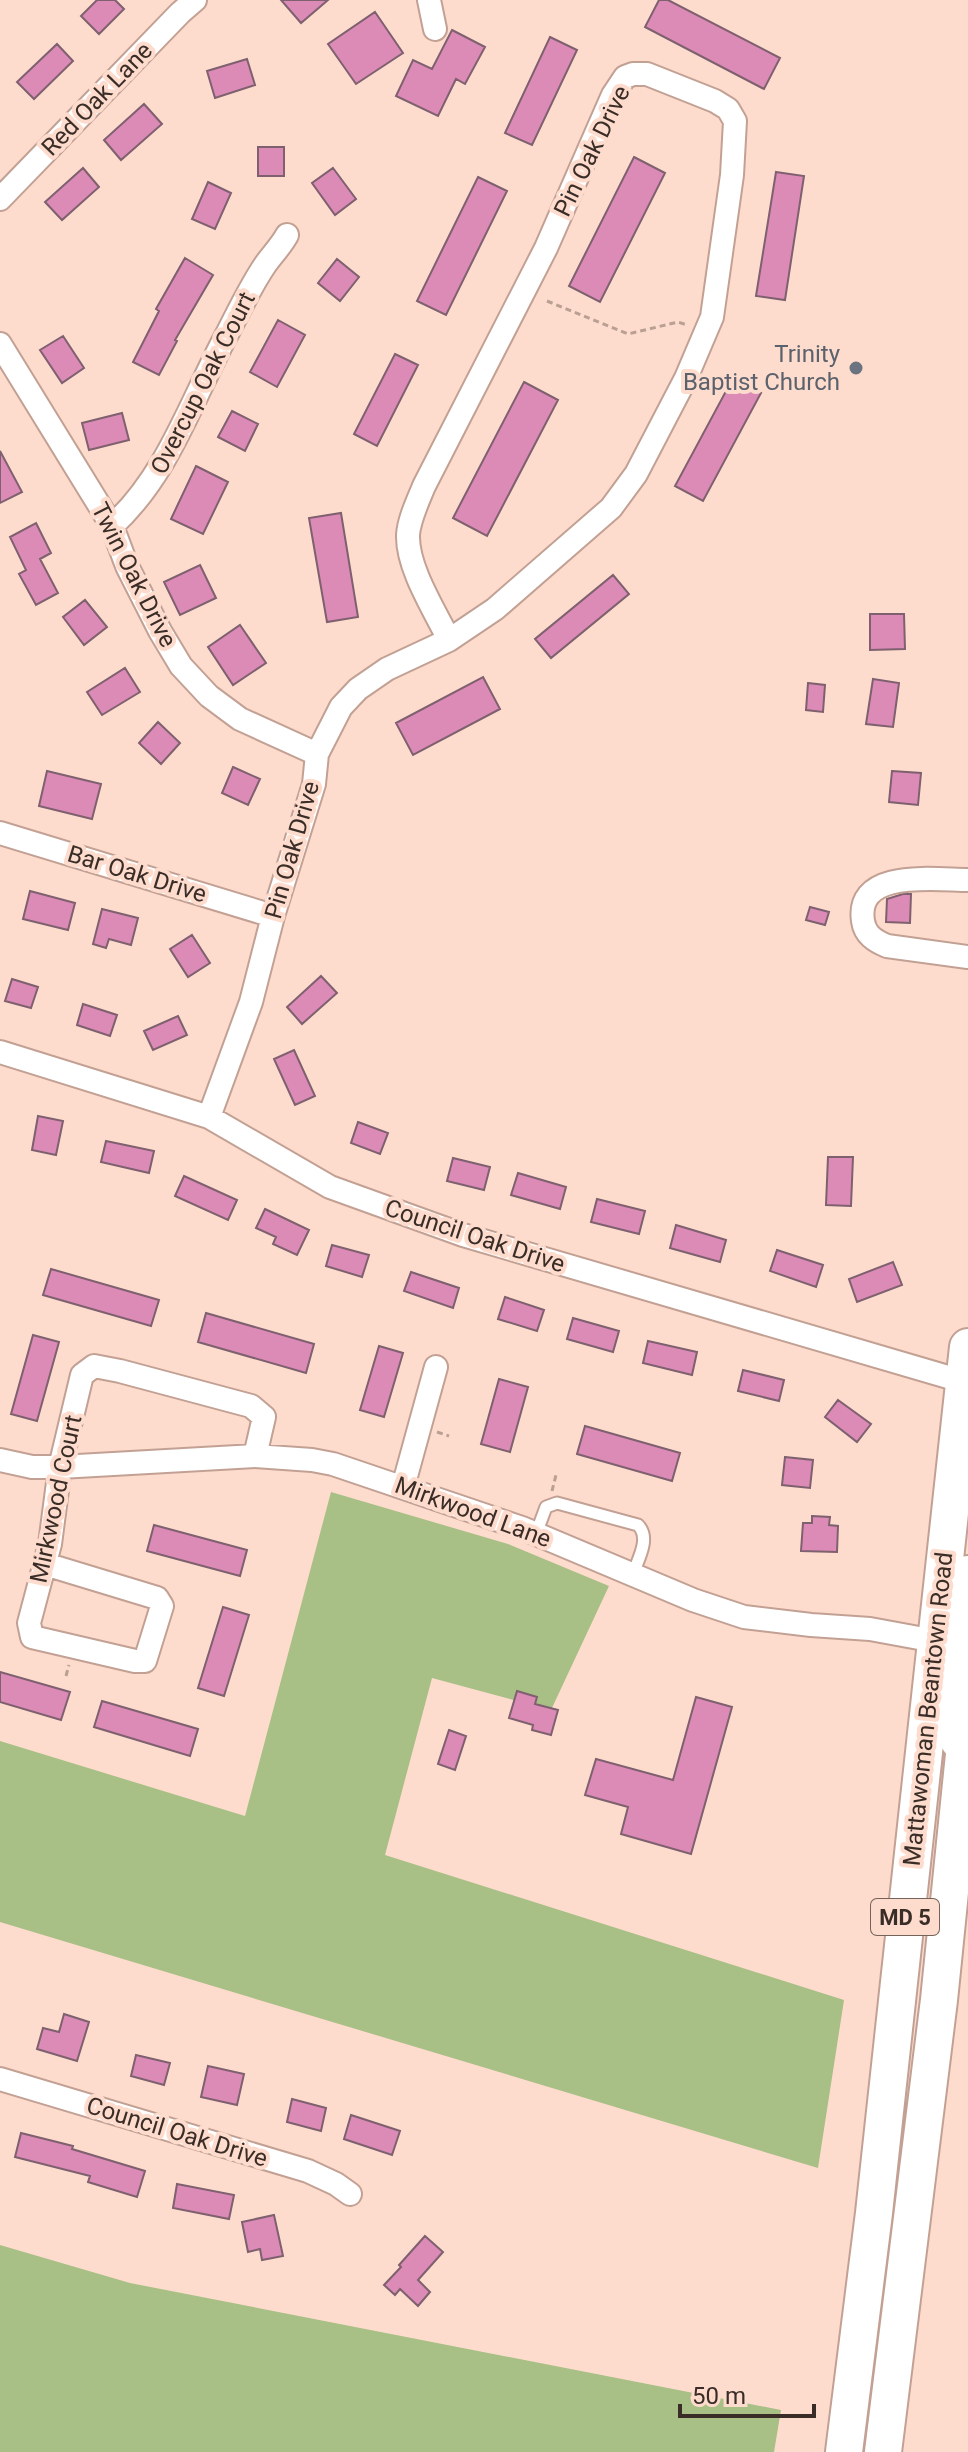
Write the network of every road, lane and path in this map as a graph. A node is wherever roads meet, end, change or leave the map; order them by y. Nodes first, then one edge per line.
1 (195, 0) edge
2 (429, 0) edge
3 (435, 29) dead end
4 (0, 199) edge
5 (287, 235) dead end
6 (547, 301) dead end
7 (695, 328) dead end
8 (0, 344) edge
9 (112, 526) junction
10 (449, 640) junction
11 (317, 754) junction
12 (0, 833) edge
13 (968, 880) edge
14 (273, 916) junction
15 (968, 957) edge
16 (0, 1052) edge
17 (209, 1117) junction
18 (436, 1367) dead end
19 (967, 1373) edge
20 (255, 1456) junction
21 (0, 1460) edge
22 (60, 1467) junction
23 (403, 1487) junction
24 (536, 1534) junction
25 (45, 1564) junction
26 (633, 1574) junction
27 (968, 1574) edge
28 (935, 1641) junction
29 (968, 1715) edge
30 (962, 1770) junction
31 (0, 2079) edge
32 (350, 2194) dead end
33 (844, 2452) edge
34 (883, 2452) edge

1 - 4 street, Red Oak Lane
2 - 3 street
5 - 9 street, Overcup Oak Court
6 - 7 path
8 - 9 street, Twin Oak Drive
9 - 11 street, Twin Oak Drive
10 - 10 street, Pin Oak Drive
10 - 11 street, Pin Oak Drive
11 - 14 street, Pin Oak Drive
12 - 14 street, Bar Oak Drive
13 - 15 street
14 - 17 street, Pin Oak Drive
16 - 17 street, Council Oak Drive
17 - 19 street, Council Oak Drive
18 - 23 street
19 - 28 highway, Mattawoman Beantown Road / MD 5
20 - 22 street, Mirkwood Lane
20 - 22 street, Mirkwood Court
20 - 23 street, Mirkwood Lane
21 - 22 street, Mirkwood Lane
22 - 25 street, Mirkwood Court
23 - 24 street, Mirkwood Lane
24 - 26 street, Mirkwood Lane
24 - 26 lane
25 - 25 street, Mirkwood Court
26 - 28 street, Mirkwood Lane
27 - 30 highway
28 - 33 highway, Mattawoman Beantown Road / MD 5
29 - 30 highway, Mattawoman Beantown Road / MD 5
30 - 34 highway, Mattawoman Beantown Road / MD 5
31 - 32 street, Council Oak Drive

